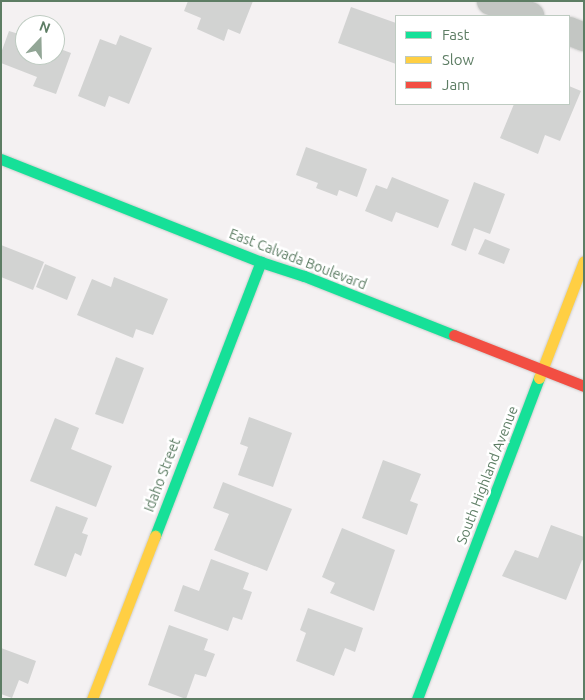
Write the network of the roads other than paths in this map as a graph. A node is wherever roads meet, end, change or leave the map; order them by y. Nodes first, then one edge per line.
1 (491, 1) edge
2 (527, 15) edge
3 (570, 31) edge
4 (584, 37) edge
5 (1, 159) edge
6 (584, 261) edge
7 (261, 262) junction
8 (543, 370) junction
9 (584, 386) edge
10 (92, 699) edge
11 (417, 699) edge

1 - 2 street
3 - 4 street
5 - 7 street, East Calvada Boulevard
6 - 8 street, South Highland Avenue
7 - 8 street, East Calvada Boulevard
7 - 10 street, Idaho Street
8 - 9 street, East Calvada Boulevard
8 - 11 street, South Highland Avenue

